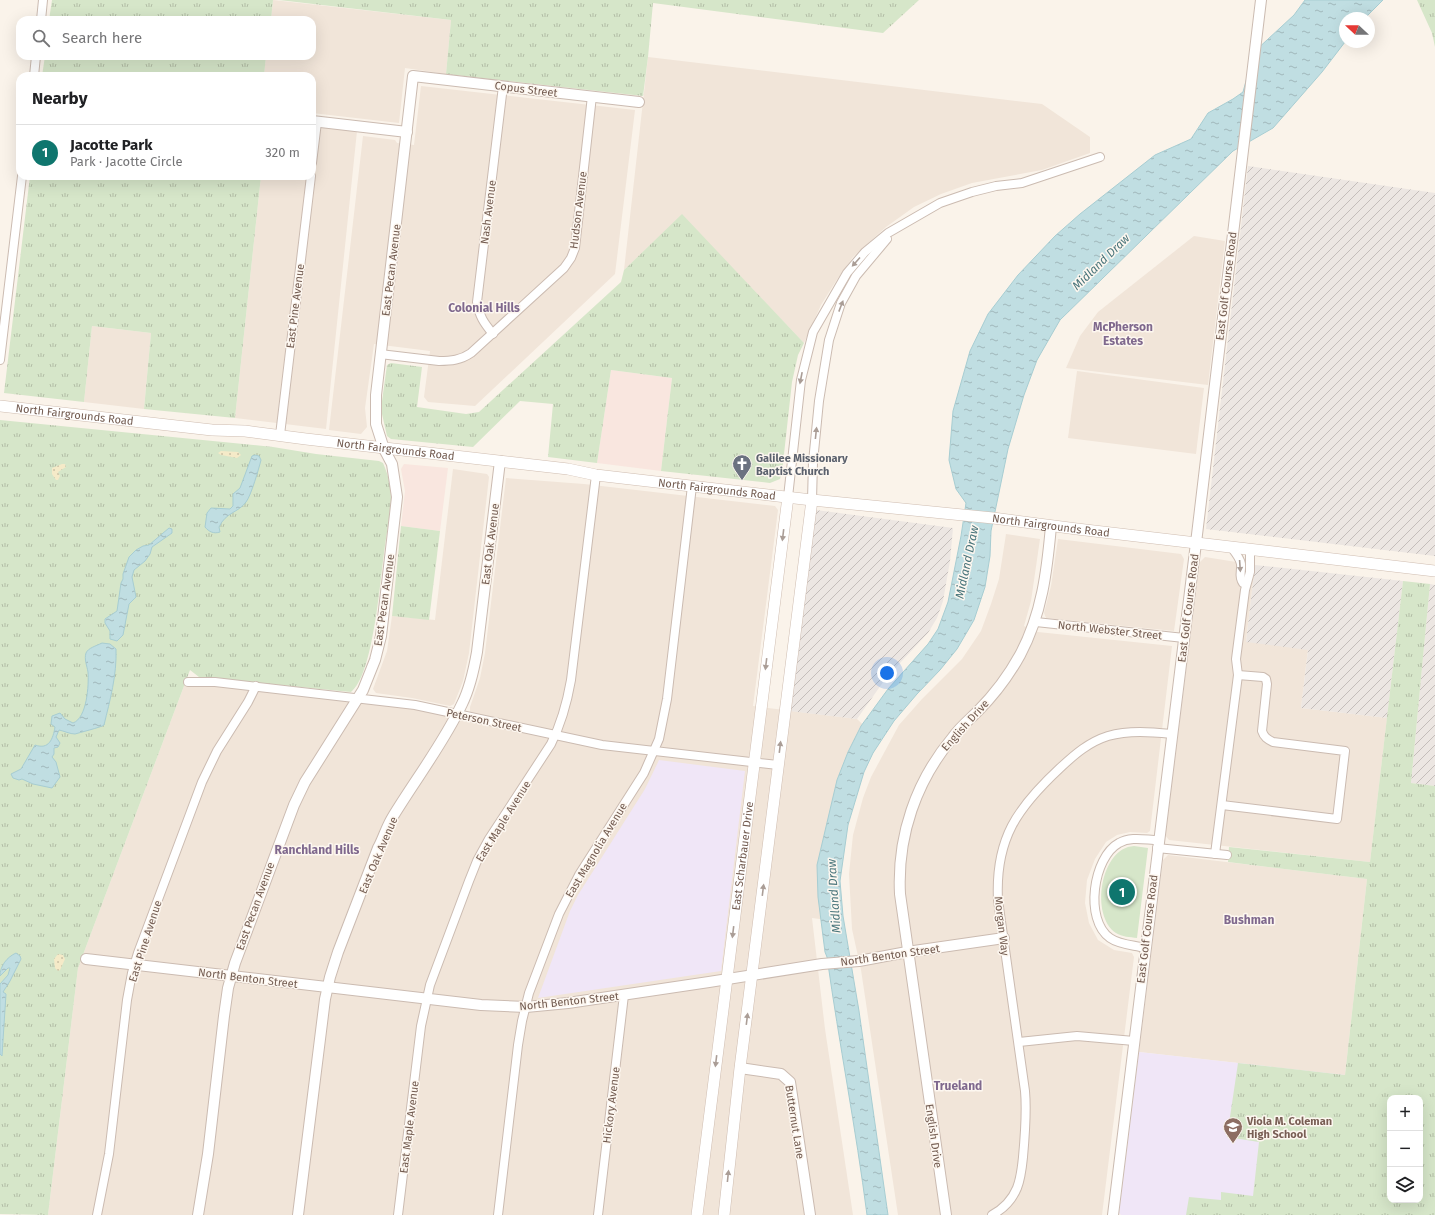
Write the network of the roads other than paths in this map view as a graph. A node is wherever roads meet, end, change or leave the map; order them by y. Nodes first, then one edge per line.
1 (1260, 0) edge
2 (43, 3) edge
3 (41, 16) edge
4 (36, 60) edge
5 (34, 72) edge
6 (413, 76) joint
7 (503, 86) junction
8 (592, 96) junction
9 (639, 102) dead end
10 (316, 122) edge
11 (407, 132) junction
12 (1100, 157) dead end
13 (22, 180) edge
14 (310, 180) edge
15 (896, 228) junction
16 (493, 334) junction
17 (380, 354) junction
18 (0, 360) edge
19 (0, 406) edge
20 (280, 435) junction
21 (384, 449) junction
22 (500, 461) junction
23 (596, 475) junction
24 (692, 486) junction
25 (788, 497) junction
26 (812, 500) junction
27 (1051, 526) junction
28 (1196, 543) junction
29 (1231, 547) junction
30 (1250, 549) junction
31 (1435, 571) edge
32 (1246, 584) junction
33 (1036, 622) junction
34 (1184, 638) junction
35 (1238, 675) junction
36 (188, 682) dead end
37 (256, 686) junction
38 (358, 698) junction
39 (457, 714) junction
40 (1172, 734) junction
41 (555, 736) junction
42 (654, 751) junction
43 (754, 763) junction
44 (778, 765) junction
45 (1222, 805) junction
46 (1158, 844) junction
47 (1215, 854) junction
48 (1227, 855) dead end
49 (1004, 938) junction
50 (1145, 948) junction
51 (907, 952) junction
52 (86, 959) dead end
53 (135, 964) junction
54 (752, 975) junction
55 (231, 976) junction
56 (727, 980) junction
57 (327, 987) junction
58 (624, 995) junction
59 (426, 999) junction
60 (526, 1007) junction
61 (1134, 1041) junction
62 (1018, 1042) junction
63 (740, 1068) junction
64 (97, 1215) edge
65 (198, 1215) edge
66 (298, 1215) edge
67 (398, 1215) edge
68 (498, 1215) edge
69 (598, 1215) edge
70 (697, 1215) edge
71 (724, 1215) edge
72 (810, 1215) edge
73 (946, 1215) edge
74 (992, 1215) edge
75 (1112, 1215) edge

1 - 28 street, East Golf Course Road
2 - 3 street
4 - 5 street
6 - 7 street, Copus Street
6 - 11 street, East Pecan Avenue
7 - 8 street, Copus Street
7 - 16 street, Nash Avenue
8 - 9 street, Copus Street
8 - 16 street, Hudson Avenue
10 - 11 street
11 - 17 street, East Pecan Avenue
12 - 15 street
13 - 18 street
14 - 20 street, East Pine Avenue
15 -> 25 street
26 -> 15 street
16 - 17 street, Hudson Avenue
17 - 21 street, East Pecan Avenue
19 - 20 main road, North Fairgrounds Road
20 - 21 main road, North Fairgrounds Road
21 - 22 main road, North Fairgrounds Road
21 - 38 street, East Pecan Avenue
22 - 23 main road, North Fairgrounds Road
22 - 39 street, East Oak Avenue
23 - 24 main road, North Fairgrounds Road
23 - 41 street, East Maple Avenue
24 - 25 main road, North Fairgrounds Road
24 - 42 street, East Magnolia Avenue
25 - 26 main road, North Fairgrounds Road
25 -> 43 main road, East Scharbauer Drive
26 - 27 main road, North Fairgrounds Road
44 -> 26 main road
27 - 28 main road, North Fairgrounds Road
27 - 33 street, English Drive
28 - 29 main road, North Fairgrounds Road
28 - 34 street, East Golf Course Road
29 - 30 main road, North Fairgrounds Road
29 -> 32 street
30 - 31 main road, North Fairgrounds Road
30 - 32 street
32 - 35 street
33 - 34 street, North Webster Street
33 - 51 street, English Drive
34 - 40 street, East Golf Course Road
35 - 45 street
35 - 45 street
36 - 37 street, Peterson Street
37 - 38 street, Peterson Street
37 - 53 street, East Pine Avenue
38 - 39 street, Peterson Street
38 - 55 street, East Pecan Avenue
39 - 41 street, Peterson Street
39 - 57 street, East Oak Avenue
40 - 46 street, East Golf Course Road
40 - 49 street, Morgan Way
41 - 42 street, Peterson Street
41 - 59 street, East Maple Avenue
42 - 43 street, Peterson Street
42 - 60 street, East Magnolia Avenue
43 - 44 street, Peterson Street
43 -> 56 main road, East Scharbauer Drive
54 -> 44 main road
45 - 47 street
46 - 47 street
46 - 50 street, East Golf Course Road
46 - 50 street
47 - 48 street
49 - 51 street, North Benton Street
49 - 62 street, Morgan Way
50 - 61 street, East Golf Course Road
51 - 54 street, North Benton Street
51 - 73 street, English Drive
52 - 53 street, North Benton Street
53 - 55 street, North Benton Street
53 - 64 street, East Pine Avenue
54 - 56 street, North Benton Street
63 -> 54 main road
55 - 57 street, North Benton Street
55 - 65 street, East Pecan Avenue
56 - 58 street, North Benton Street
56 -> 70 main road, East Scharbauer Drive
57 - 59 street, North Benton Street
57 - 66 street, East Oak Avenue
58 - 60 street, North Benton Street
58 - 69 street, Hickory Avenue
59 - 60 street, North Benton Street
59 - 67 street, East Maple Avenue
60 - 68 street, East Magnolia Avenue
61 - 62 street
61 - 75 street, East Golf Course Road
62 - 74 street, Morgan Way
71 -> 63 main road
63 - 72 street, Butternut Lane

